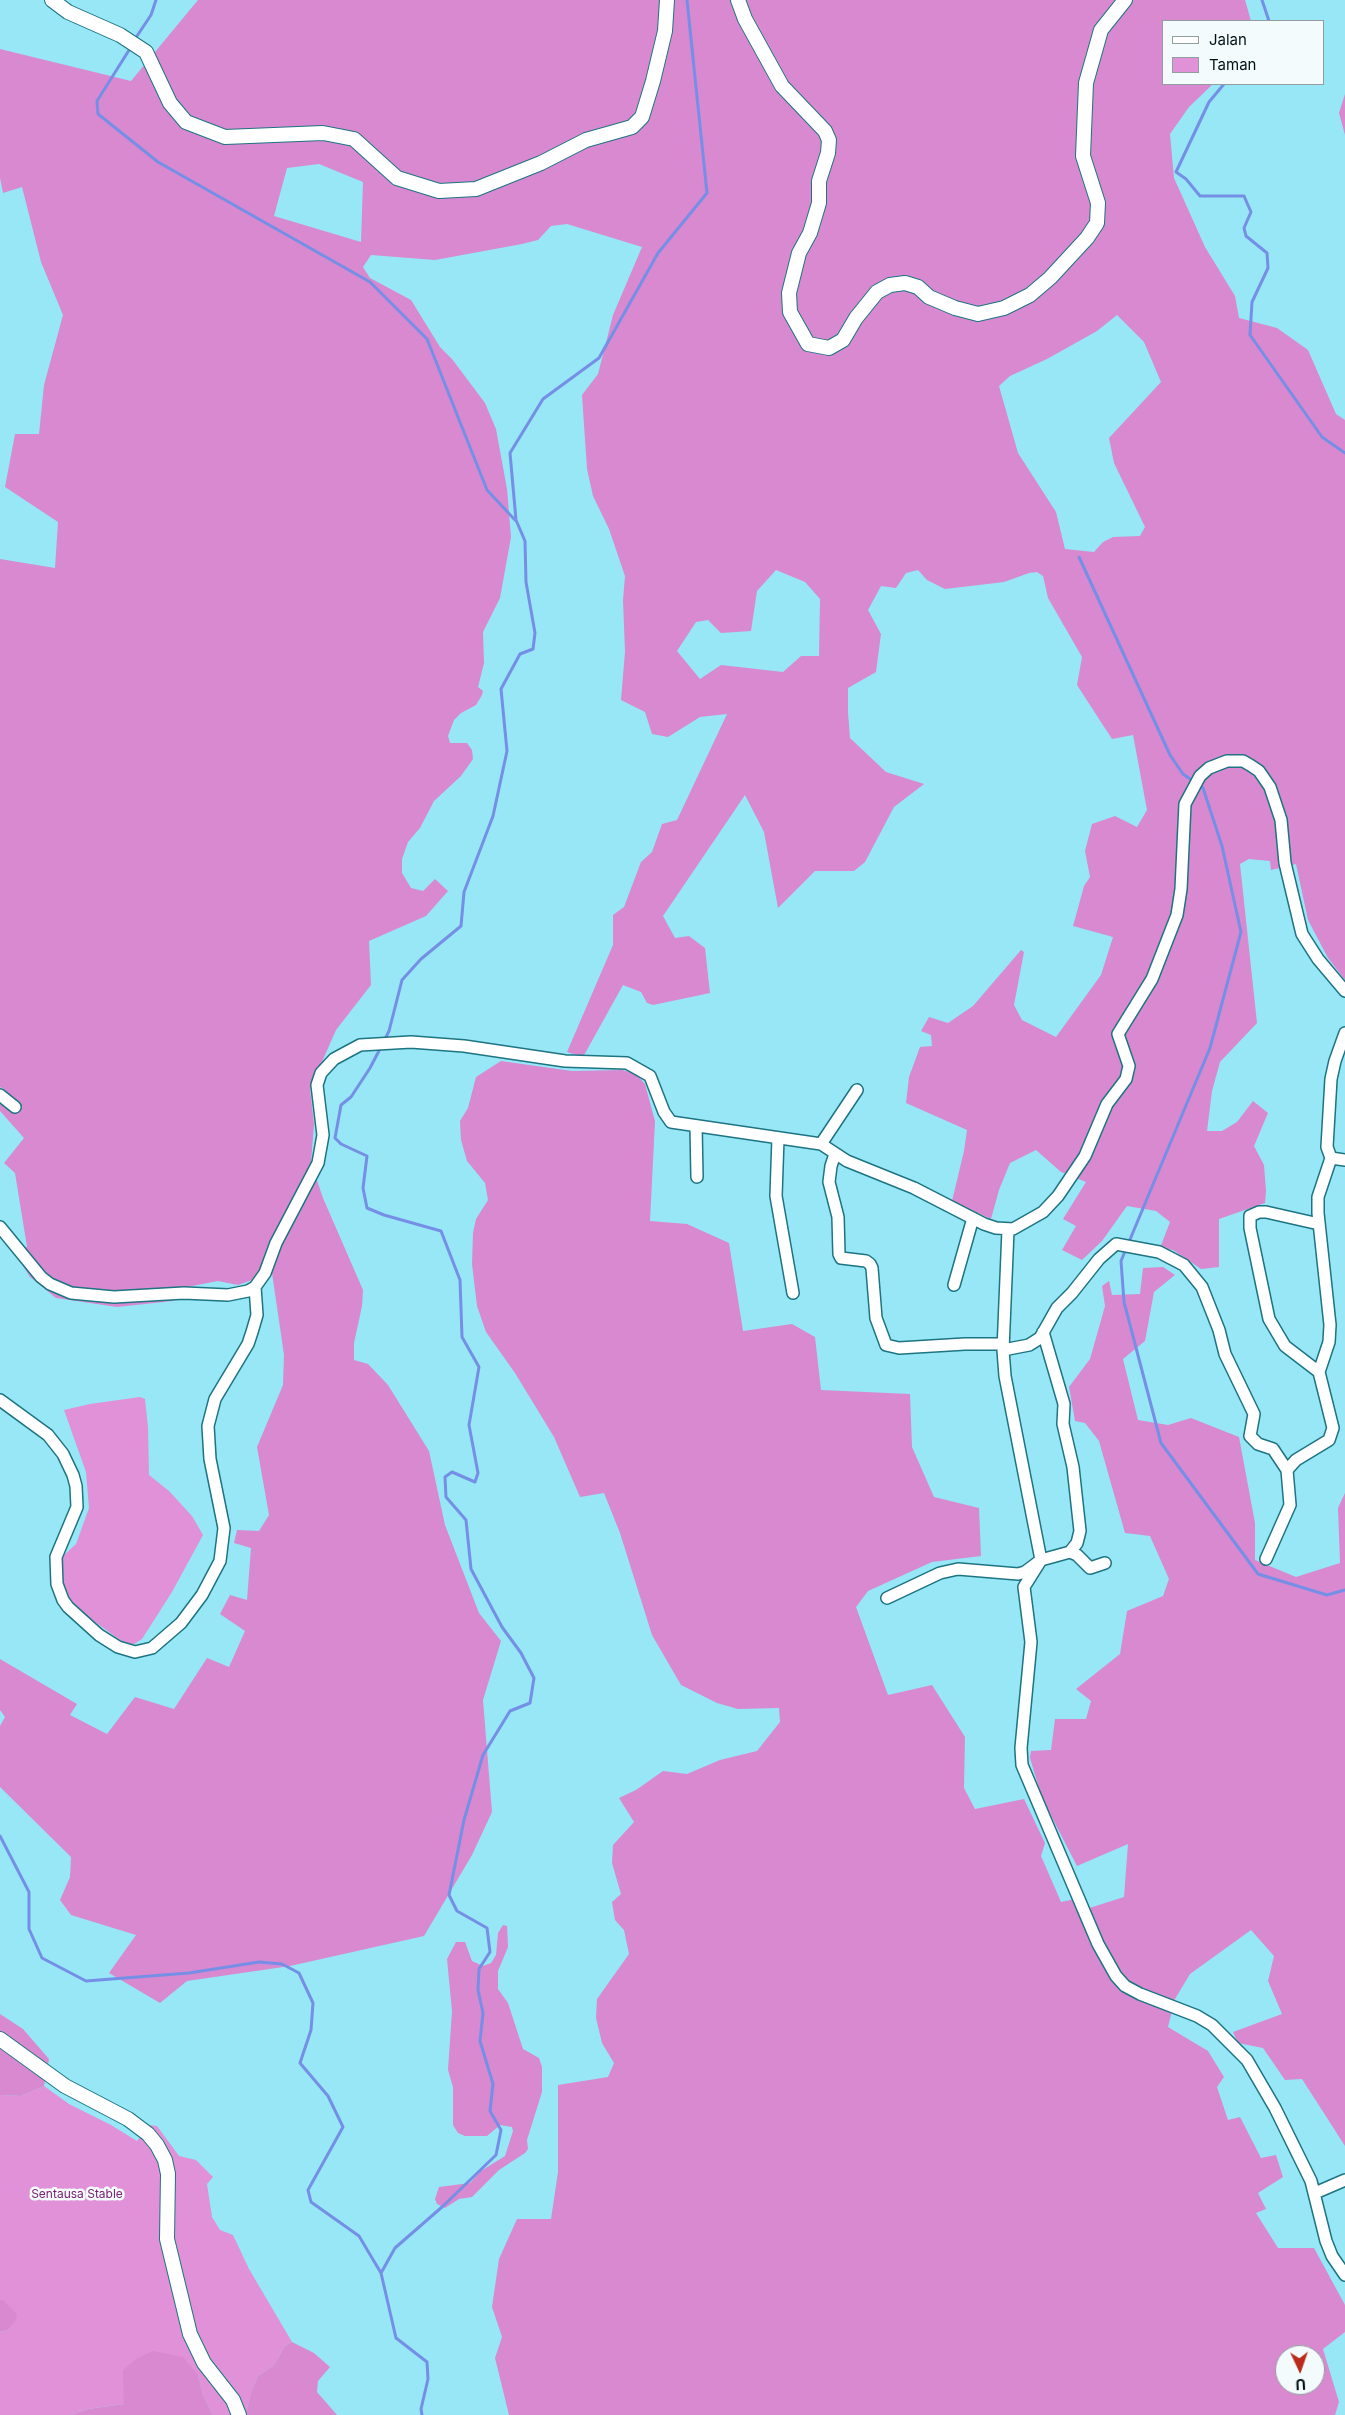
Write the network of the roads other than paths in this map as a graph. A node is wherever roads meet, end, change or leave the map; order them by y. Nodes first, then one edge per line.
1 (52, 0) edge
2 (667, 0) edge
3 (738, 0) edge
4 (1125, 0) edge
5 (1345, 991) edge
6 (1345, 1033) edge
7 (857, 1090) dead end
8 (0, 1095) edge
9 (15, 1107) dead end
10 (696, 1126) junction
11 (778, 1138) junction
12 (821, 1144) junction
13 (835, 1154) junction
14 (1331, 1158) junction
15 (1345, 1160) edge
16 (697, 1177) dead end
17 (973, 1218) junction
18 (1319, 1224) junction
19 (0, 1227) edge
20 (1008, 1230) junction
21 (954, 1285) dead end
22 (255, 1287) junction
23 (792, 1293) dead end
24 (1043, 1332) junction
25 (1003, 1347) junction
26 (1319, 1372) junction
27 (0, 1400) edge
28 (1287, 1470) junction
29 (1070, 1552) junction
30 (1266, 1559) dead end
31 (1041, 1560) junction
32 (1105, 1563) dead end
33 (887, 1598) dead end
34 (0, 2039) edge
35 (1345, 2180) edge
36 (1315, 2193) junction
37 (1345, 2275) edge
38 (239, 2415) edge

1 - 2 street
3 - 4 street
5 - 20 street
6 - 14 street
7 - 12 street
8 - 9 street
10 - 11 street
10 - 16 street
10 - 22 street
11 - 12 street
11 - 23 street
12 - 13 street
13 - 17 street
13 - 25 street
14 - 15 street
14 - 18 street
17 - 20 street
17 - 21 street
18 - 26 street
18 - 26 street
19 - 22 street
20 - 25 street
22 - 27 street
24 - 25 street
24 - 28 street
24 - 29 street
25 - 31 street
26 - 28 street
28 - 30 street
29 - 31 street
29 - 32 street
31 - 33 street
31 - 36 street
34 - 38 street
35 - 36 street
36 - 37 street

